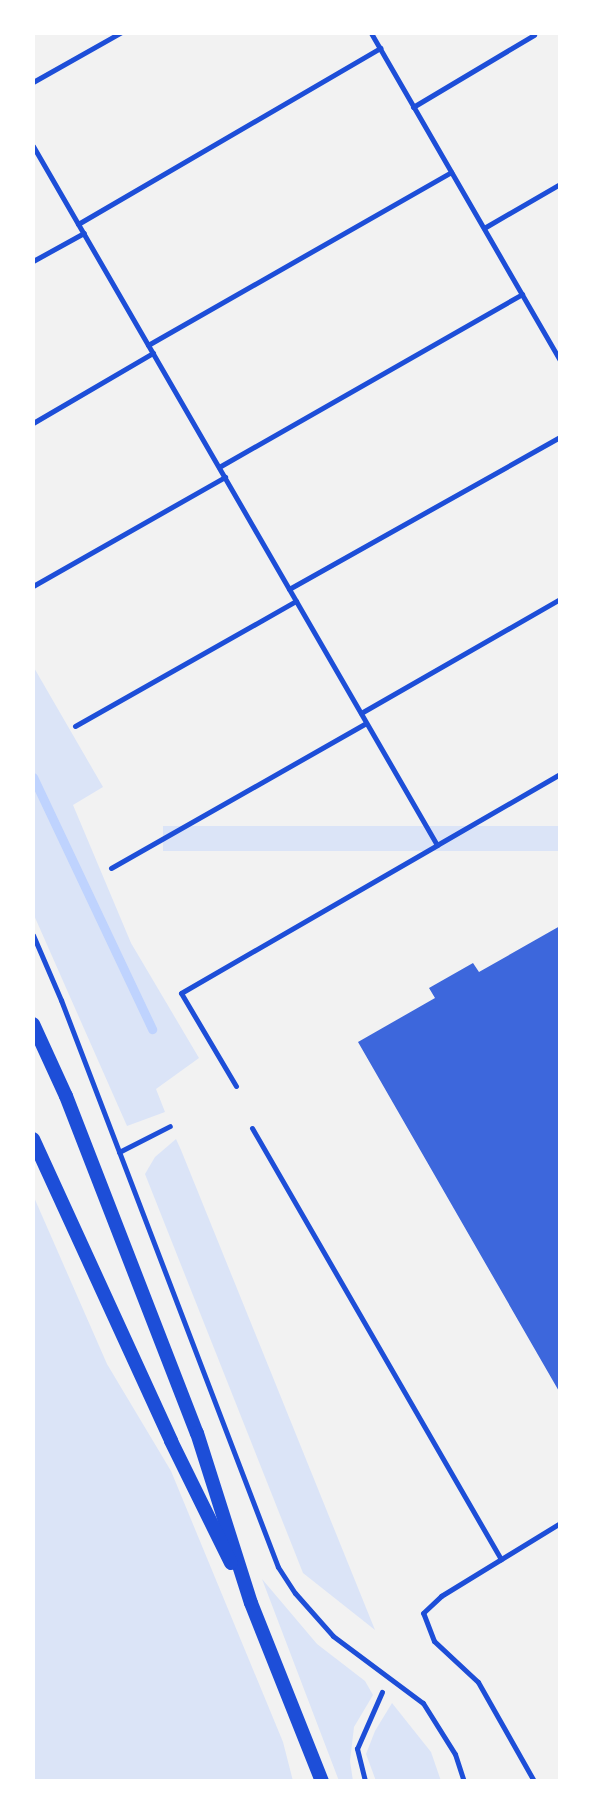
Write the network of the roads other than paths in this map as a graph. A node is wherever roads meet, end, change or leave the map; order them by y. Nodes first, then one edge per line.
1 (120, 33) edge
2 (371, 33) edge
3 (534, 35) edge
4 (380, 48) junction
5 (33, 82) edge
6 (413, 107) junction
7 (33, 146) edge
8 (451, 172) junction
9 (560, 184) edge
10 (78, 223) junction
11 (484, 229) junction
12 (84, 233) junction
13 (33, 261) edge
14 (522, 294) junction
15 (149, 345) junction
16 (557, 350) edge
17 (153, 353) junction
18 (560, 360) edge
19 (33, 423) edge
20 (560, 437) edge
21 (219, 467) junction
22 (225, 477) junction
23 (33, 586) edge
24 (289, 589) junction
25 (560, 599) edge
26 (296, 601) junction
27 (360, 713) junction
28 (366, 723) junction
29 (75, 726) dead end
30 (560, 774) edge
31 (437, 845) junction
32 (111, 868) dead end
33 (33, 935) edge
34 (33, 1024) edge
35 (236, 1086) dead end
36 (170, 1125) dead end
37 (252, 1128) dead end
38 (33, 1139) edge
39 (119, 1152) junction
40 (560, 1523) edge
41 (501, 1559) junction
42 (251, 1603) junction
43 (304, 1741) junction
44 (314, 1781) edge
45 (321, 1781) edge
46 (464, 1781) edge
47 (534, 1781) edge

1 - 5 lane
2 - 4 lane
3 - 6 lane
4 - 6 lane
4 - 10 lane
6 - 8 lane
7 - 10 lane
8 - 11 lane
8 - 15 lane
9 - 11 lane
10 - 12 lane
11 - 14 lane
12 - 13 lane
12 - 15 lane
14 - 16 lane
14 - 21 lane
15 - 17 lane
16 - 18 lane
17 - 19 lane
17 - 21 lane
20 - 24 lane
21 - 22 lane
22 - 23 lane
22 - 24 lane
24 - 26 lane
25 - 27 lane
26 - 27 lane
26 - 29 lane
27 - 28 lane
28 - 31 lane
28 - 32 lane
30 - 31 lane
31 - 35 lane
33 - 39 lane
34 - 42 main road
36 - 39 lane
37 - 41 lane
38 - 42 main road
39 - 46 lane
40 - 41 lane
41 - 47 lane
42 - 43 main road
43 - 44 main road
43 - 45 main road

